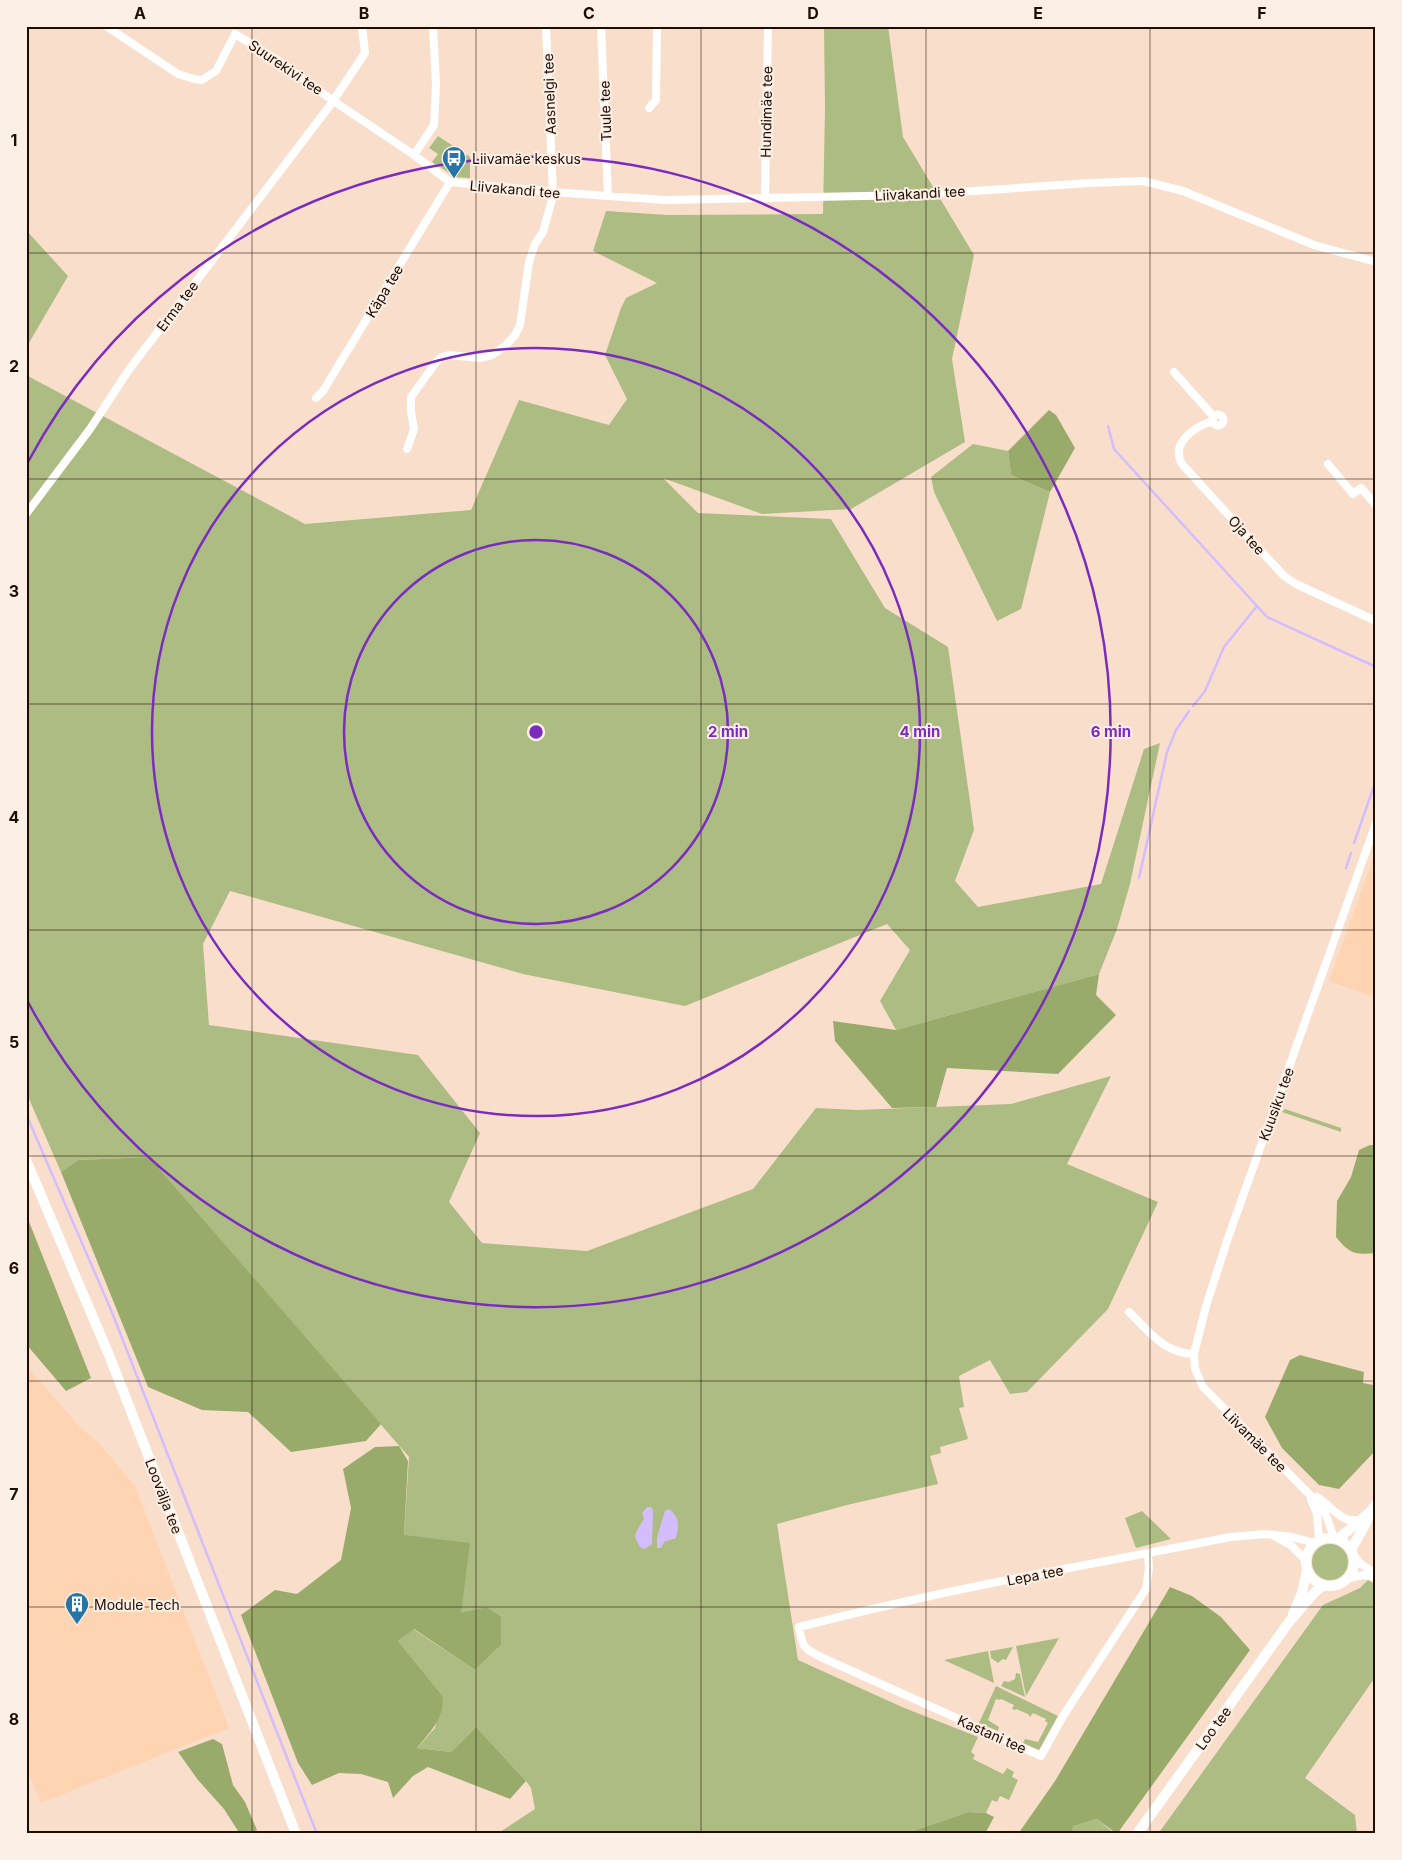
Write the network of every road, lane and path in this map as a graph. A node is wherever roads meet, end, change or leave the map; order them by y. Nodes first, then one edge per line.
1 (106, 26) edge
2 (362, 26) edge
3 (546, 26) edge
4 (601, 26) edge
5 (656, 26) edge
6 (768, 26) edge
7 (433, 27) edge
8 (237, 30) edge
9 (332, 100) junction
10 (649, 108) dead end
11 (414, 155) junction
12 (450, 182) junction
13 (553, 192) junction
14 (608, 196) junction
15 (765, 198) junction
16 (1376, 262) edge
17 (1174, 372) dead end
18 (316, 398) dead end
19 (407, 449) dead end
20 (1328, 464) dead end
21 (1376, 505) edge
22 (26, 514) edge
23 (1376, 621) edge
24 (1376, 823) edge
25 (26, 1160) edge
26 (1130, 1312) dead end
27 (1194, 1354) junction
28 (1203, 1387) joint
29 (1308, 1492) junction
30 (1373, 1508) edge
31 (1358, 1520) junction
32 (1272, 1535) junction
33 (1336, 1538) junction
34 (1317, 1542) junction
35 (1148, 1553) junction
36 (1352, 1553) junction
37 (1307, 1566) junction
38 (1376, 1576) edge
39 (1349, 1578) junction
40 (1324, 1585) junction
41 (1289, 1622) junction
42 (799, 1627) joint
43 (296, 1834) edge
44 (1136, 1834) edge

1 - 8 street, Suurekivi tee
2 - 9 street, Erma tee
3 - 13 street, Aasnelgi tee
4 - 14 street, Tuule tee
5 - 10 street
6 - 15 street, Hundimäe tee
7 - 11 street
8 - 9 street, Suurekivi tee
9 - 11 street, Suurekivi tee
9 - 22 street, Erma tee
11 - 12 street, Suurekivi tee
12 - 13 street, Liivakandi tee
12 - 18 street, Käpa tee
13 - 14 street, Liivakandi tee
13 - 19 street, Aasnelgi tee
14 - 15 street, Liivakandi tee
15 - 16 street, Liivakandi tee
17 - 23 street, Oja tee
20 - 21 street
24 - 27 street, Kuusiku tee
25 - 43 street, Loovälja tee
26 - 27 street
27 - 28 street, Kuusiku tee
28 - 29 street, Liivamäe tee
29 - 31 street
29 - 33 street, Liivamäe tee
29 - 34 street, Liivamäe tee
30 - 31 street
30 - 36 street
31 - 33 street
32 - 34 street, Lepa tee
32 - 35 street, Lepa tee
32 - 37 street, Lepa tee
33 - 34 street
33 - 36 street
34 - 37 street
35 - 42 street, Lepa tee
35 - 42 street, Kastani tee
36 - 38 street
36 - 39 street
37 - 40 street
37 - 41 street, Loo tee
38 - 39 street
39 - 40 street
40 - 41 street, Loo tee
41 - 44 street, Loo tee

